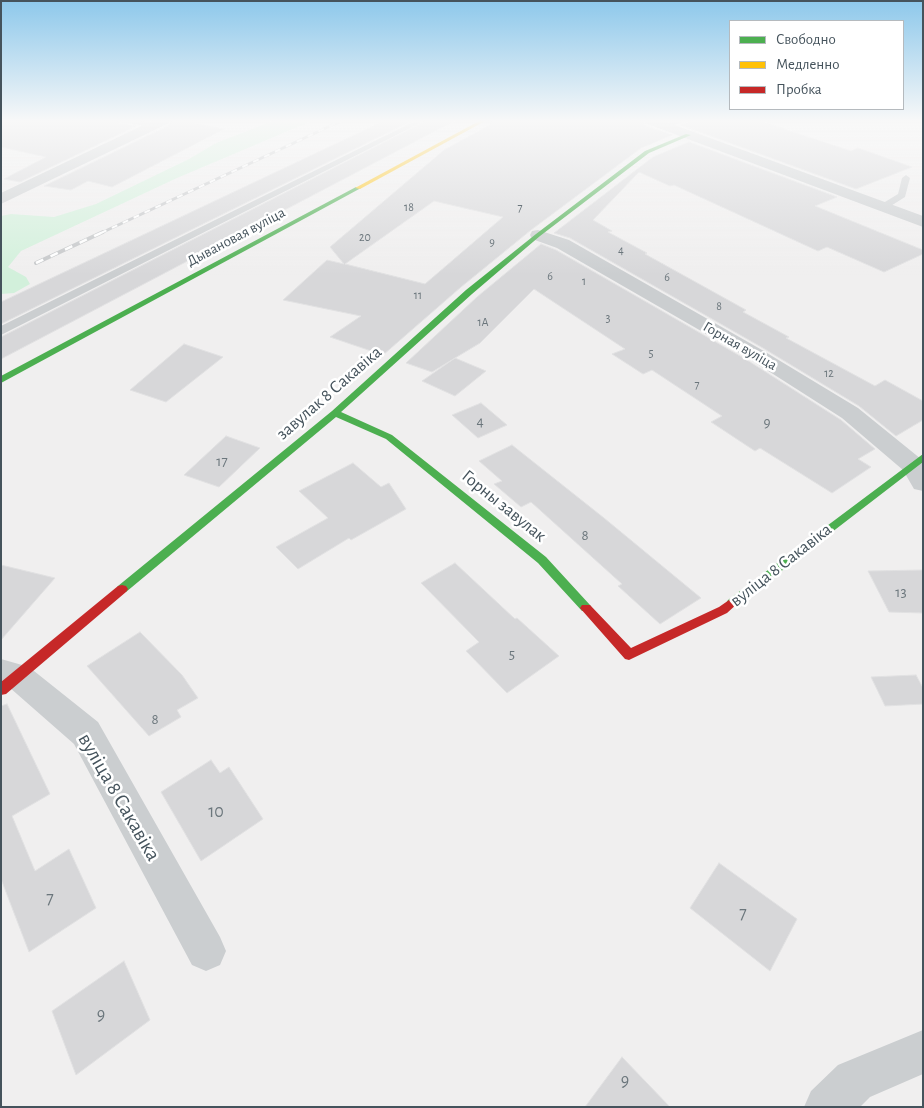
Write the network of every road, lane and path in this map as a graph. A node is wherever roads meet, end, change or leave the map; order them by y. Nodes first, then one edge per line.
1 (57, 172) edge
2 (319, 172) edge
3 (388, 172) edge
4 (621, 172) edge
5 (787, 172) edge
6 (906, 178) dead end
7 (1, 199) edge
8 (883, 207) junction
9 (923, 222) edge
10 (538, 235) junction
11 (1, 331) edge
12 (1, 380) edge
13 (335, 413) junction
14 (917, 461) edge
15 (923, 483) edge
16 (629, 655) joint
17 (7, 679) edge
18 (206, 951) dead end
19 (923, 1052) edge
20 (827, 1107) edge

1 - 7 street
2 - 11 lane
3 - 12 street, Дывановая вуліца
4 - 10 street, завулак 8 Сакавіка
5 - 8 street
6 - 8 lane
8 - 9 street
10 - 13 street, завулак 8 Сакавіка
10 - 14 street, Горная вуліца
13 - 16 street, Горны завулак
13 - 17 street, завулак 8 Сакавіка
14 - 15 street, Горная вуліца
14 - 16 street, вуліца 8 Сакавіка
17 - 18 street, вуліца 8 Сакавіка
19 - 20 street

